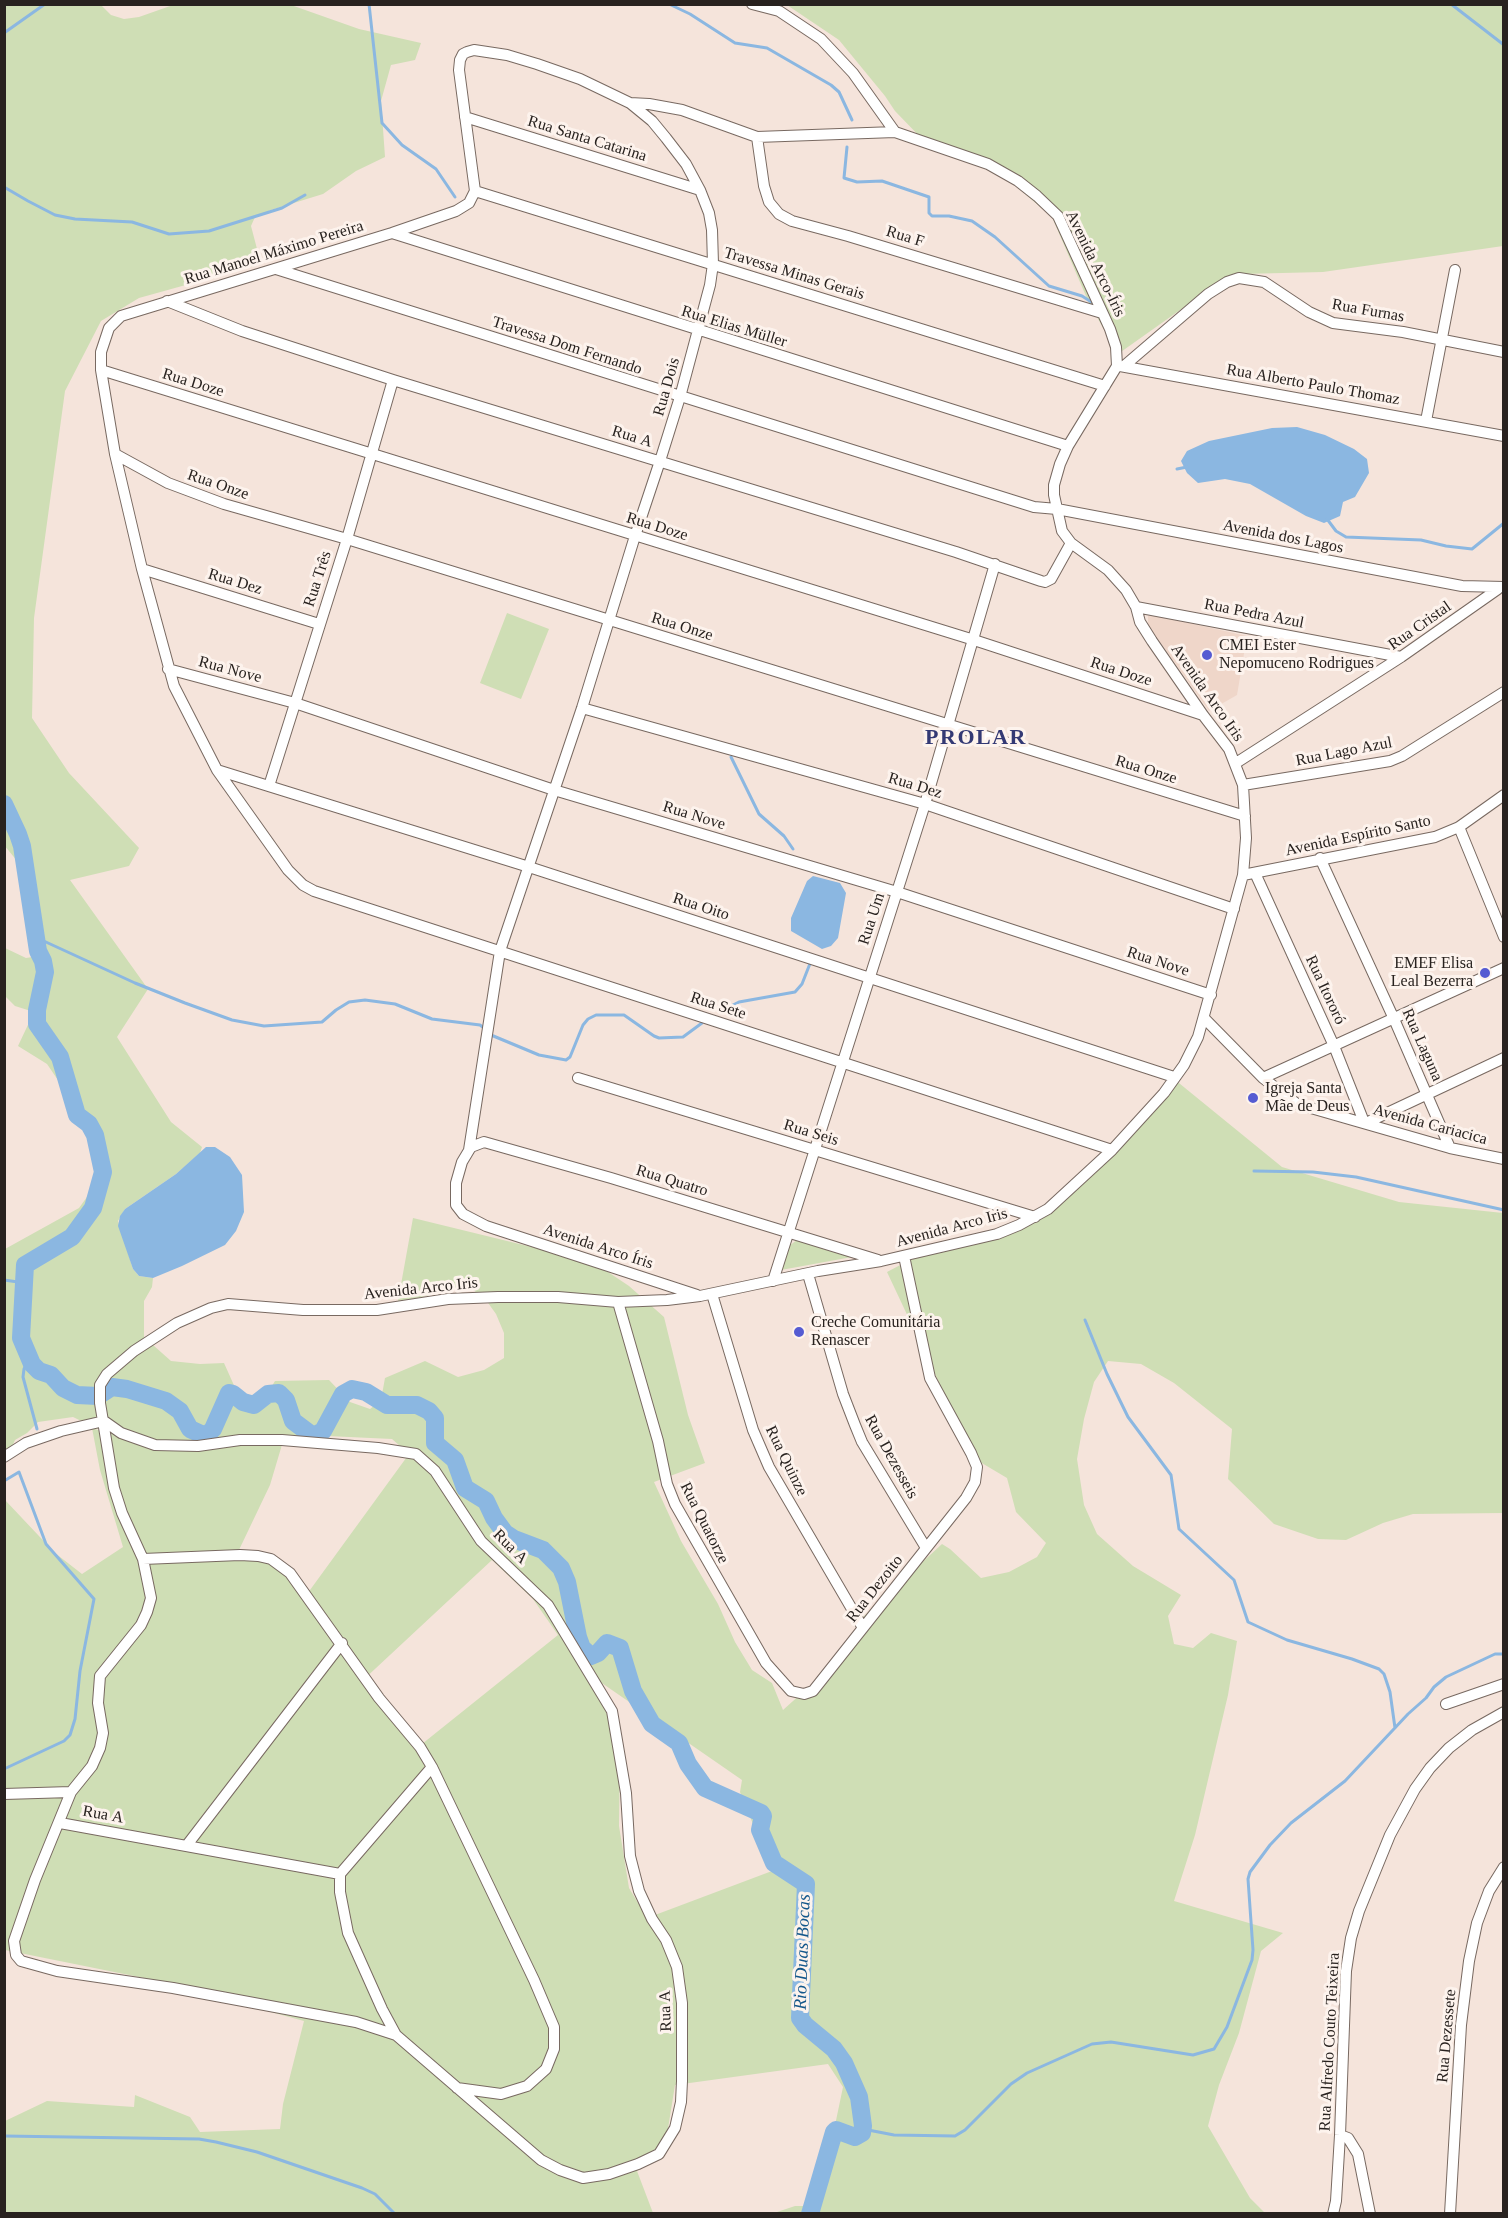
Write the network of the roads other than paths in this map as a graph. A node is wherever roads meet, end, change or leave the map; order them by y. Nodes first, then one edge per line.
1 (753, 4) edge
2 (630, 103) junction
3 (465, 117) junction
4 (895, 132) junction
5 (758, 137) junction
6 (700, 189) junction
7 (475, 191) junction
8 (392, 233) junction
9 (713, 264) junction
10 (276, 269) junction
11 (1455, 270) dead end
12 (167, 301) junction
13 (1102, 313) junction
14 (699, 331) junction
15 (1442, 340) junction
16 (1503, 352) edge
17 (1120, 366) junction
18 (101, 370) junction
19 (393, 380) junction
20 (1105, 386) junction
21 (680, 397) junction
22 (1426, 421) junction
23 (1503, 436) edge
24 (1068, 446) junction
25 (115, 454) junction
26 (370, 454) junction
27 (660, 461) junction
28 (1057, 509) junction
29 (635, 536) junction
30 (347, 539) junction
31 (1071, 543) junction
32 (995, 564) junction
33 (142, 569) junction
34 (1501, 588) edge
35 (1136, 607) junction
36 (609, 620) junction
37 (319, 624) junction
38 (974, 640) junction
39 (1401, 657) junction
40 (168, 669) junction
41 (1503, 692) edge
42 (295, 703) junction
43 (582, 708) junction
44 (1203, 715) junction
45 (949, 724) junction
46 (1236, 764) junction
47 (217, 770) junction
48 (1243, 785) junction
49 (269, 786) junction
50 (554, 790) junction
51 (1503, 795) edge
52 (925, 804) junction
53 (1245, 816) junction
54 (1459, 827) junction
55 (1320, 858) junction
56 (530, 867) junction
57 (1255, 873) junction
58 (1243, 875) junction
59 (315, 891) joint
60 (897, 892) junction
61 (1234, 909) junction
62 (1503, 937) edge
63 (500, 951) junction
64 (1503, 968) edge
65 (869, 978) junction
66 (1211, 994) junction
67 (1204, 1018) junction
68 (1394, 1019) junction
69 (1334, 1046) junction
70 (1503, 1058) edge
71 (843, 1062) junction
72 (1174, 1077) junction
73 (578, 1078) dead end
74 (1263, 1078) junction
75 (1428, 1095) junction
76 (1365, 1123) junction
77 (1450, 1148) junction
78 (470, 1150) junction
79 (815, 1150) junction
80 (1112, 1150) junction
81 (1503, 1159) edge
82 (1035, 1217) junction
83 (789, 1232) junction
84 (904, 1256) junction
85 (881, 1261) junction
86 (808, 1274) junction
87 (773, 1281) junction
88 (712, 1294) junction
89 (700, 1296) junction
90 (618, 1302) junction
91 (104, 1421) junction
92 (4, 1457) edge
93 (926, 1548) junction
94 (142, 1559) junction
95 (863, 1628) junction
96 (342, 1643) junction
97 (1503, 1684) edge
98 (804, 1694) joint
99 (1446, 1704) dead end
100 (1503, 1712) edge
101 (432, 1767) junction
102 (71, 1792) junction
103 (4, 1794) edge
104 (60, 1823) junction
105 (187, 1845) junction
106 (1503, 1867) edge
107 (340, 1874) junction
108 (396, 2035) junction
109 (456, 2087) junction
110 (1340, 2135) junction
111 (1334, 2214) edge
112 (1370, 2214) edge
113 (1450, 2214) edge

1 - 4 street
2 - 3 street
2 - 5 street
2 - 6 street, Rua Dois
3 - 6 street, Rua Santa Catarina
3 - 7 street
4 - 5 street
4 - 13 street, Avenida Arco-Íris
5 - 13 street, Rua F
6 - 9 street, Rua Dois
7 - 8 street, Rua Manoel Máximo Pereira
7 - 9 street, Travessa Minas Gerais
8 - 10 street, Rua Manoel Máximo Pereira
8 - 14 street, Rua Elias Müller
9 - 14 street, Rua Dois
9 - 20 street, Travessa Minas Gerais
10 - 12 street, Rua Manoel Máximo Pereira
10 - 21 street, Travessa Dom Fernando
11 - 15 street
12 - 18 street, Rua Manoel Máximo Pereira
12 - 19 street, Rua A
13 - 17 street, Avenida Arco-Íris
14 - 21 street, Rua Dois
14 - 24 street, Rua Elias Müller
15 - 16 street, Rua Furnas
15 - 17 street, Rua Furnas
15 - 22 street
17 - 20 street
17 - 22 street, Rua Alberto Paulo Thomaz
18 - 25 street, Rua Manoel Máximo Pereira
18 - 26 street, Rua Doze
19 - 26 street, Rua Três
19 - 27 street, Rua A
20 - 24 street
21 - 27 street, Rua Dois
21 - 28 street, Travessa Dom Fernando
22 - 23 street, Rua Alberto Paulo Thomaz
24 - 28 street
25 - 30 street, Rua Onze
25 - 33 street, Rua Manoel Máximo Pereira
26 - 29 street, Rua Doze
26 - 30 street, Rua Três
27 - 29 street, Rua Dois
27 - 32 street, Rua A
28 - 31 street, Avenida Arco Iris
28 - 34 street, Avenida dos Lagos
29 - 36 street, Rua Dois
29 - 38 street, Rua Doze
30 - 36 street, Rua Onze
30 - 37 street, Rua Três
31 - 32 street, Rua A
31 - 35 street, Avenida Arco Iris
32 - 38 street, Rua Um
33 - 37 street, Rua Dez
33 - 40 street, Rua Manoel Máximo Pereira
34 - 39 street, Rua Cristal
35 - 39 street, Rua Pedra Azul
35 - 44 street, Avenida Arco Iris
36 - 43 street, Rua Dois
36 - 45 street, Rua Onze
37 - 42 street, Rua Três
38 - 44 street, Rua Doze
38 - 45 street, Rua Um
39 - 46 street, Rua Cristal
40 - 42 street, Rua Nove
40 - 47 street, Rua Manoel Máximo Pereira
41 - 48 street, Rua Lago Azul
42 - 49 street, Rua Três
42 - 50 street, Rua Nove
43 - 50 street, Rua Dois
43 - 52 street, Rua Dez
44 - 46 street, Avenida Arco Iris
45 - 52 street, Rua Um
45 - 53 street, Rua Onze
46 - 48 street, Avenida Arco Iris
47 - 49 street, Rua Oito
47 - 59 street, Rua Manoel Máximo Pereira
48 - 53 street, Avenida Arco Iris
49 - 56 street, Rua Oito
50 - 56 street, Rua Dois
50 - 60 street, Rua Nove
51 - 54 street, Avenida Espírito Santo
52 - 60 street, Rua Um
52 - 61 street, Rua Dez
53 - 58 street, Avenida Arco Iris
54 - 55 street, Avenida Espírito Santo
54 - 62 street
55 - 57 street, Avenida Espírito Santo
55 - 68 street, Rua Laguna
56 - 63 street, Rua Dois
56 - 65 street, Rua Oito
57 - 58 street, Avenida Espírito Santo
57 - 69 street, Rua Itororó
58 - 61 street, Avenida Arco Iris
59 - 63 street, Rua Sete
60 - 65 street, Rua Um
60 - 66 street, Rua Nove
61 - 66 street, Avenida Arco Iris
63 - 71 street, Rua Sete
63 - 78 street, Rua Dois
64 - 68 street
65 - 71 street, Rua Um
65 - 72 street, Rua Oito
66 - 67 street, Avenida Arco Iris
67 - 72 street, Avenida Arco Iris
67 - 74 street, Avenida Cariacica
68 - 69 street
68 - 75 street, Rua Laguna
69 - 74 street
69 - 76 street, Rua Itororó
70 - 75 street
71 - 79 street, Rua Um
71 - 80 street, Rua Sete
72 - 80 street, Avenida Arco Iris
73 - 79 street, Rua Seis
74 - 76 street, Avenida Cariacica
75 - 76 street
75 - 77 street, Rua Laguna
76 - 77 street, Avenida Cariacica
77 - 81 street, Avenida Cariacica
78 - 83 street, Rua Quatro
78 - 89 street, Avenida Arco Íris
79 - 82 street, Rua Seis
79 - 83 street, Rua Um
80 - 82 street, Avenida Arco Iris
82 - 84 street, Avenida Arco Iris
83 - 85 street, Rua Quatro
83 - 87 street, Rua Um
84 - 85 street, Avenida Arco Iris
84 - 93 street, Rua Dezoito
85 - 86 street, Avenida Arco Iris
86 - 87 street, Avenida Arco Iris
86 - 93 street, Rua Dezesseis
87 - 88 street, Avenida Arco Iris
88 - 89 street, Avenida Arco Iris
88 - 95 street, Rua Quinze
89 - 90 street, Avenida Arco Iris
90 - 91 street, Avenida Arco Iris
90 - 98 street, Rua Quatorze
91 - 92 street
91 - 94 street, Avenida Arco Iris
91 - 109 street, Rua A
93 - 95 street, Rua Dezoito
94 - 96 street
94 - 102 street, Avenida Arco Iris
95 - 98 street, Rua Dezoito
96 - 101 street
96 - 105 street
97 - 99 street
100 - 110 street, Rua Alfredo Couto Teixeira
101 - 107 street
101 - 109 street
102 - 103 street
102 - 104 street, Rua A
104 - 105 street, Rua A
104 - 108 street
105 - 107 street, Rua A
106 - 113 street, Rua Dezessete
107 - 108 street, Rua A
108 - 109 street, Rua A
110 - 111 street, Rua Alfredo Couto Teixeira
110 - 112 street

